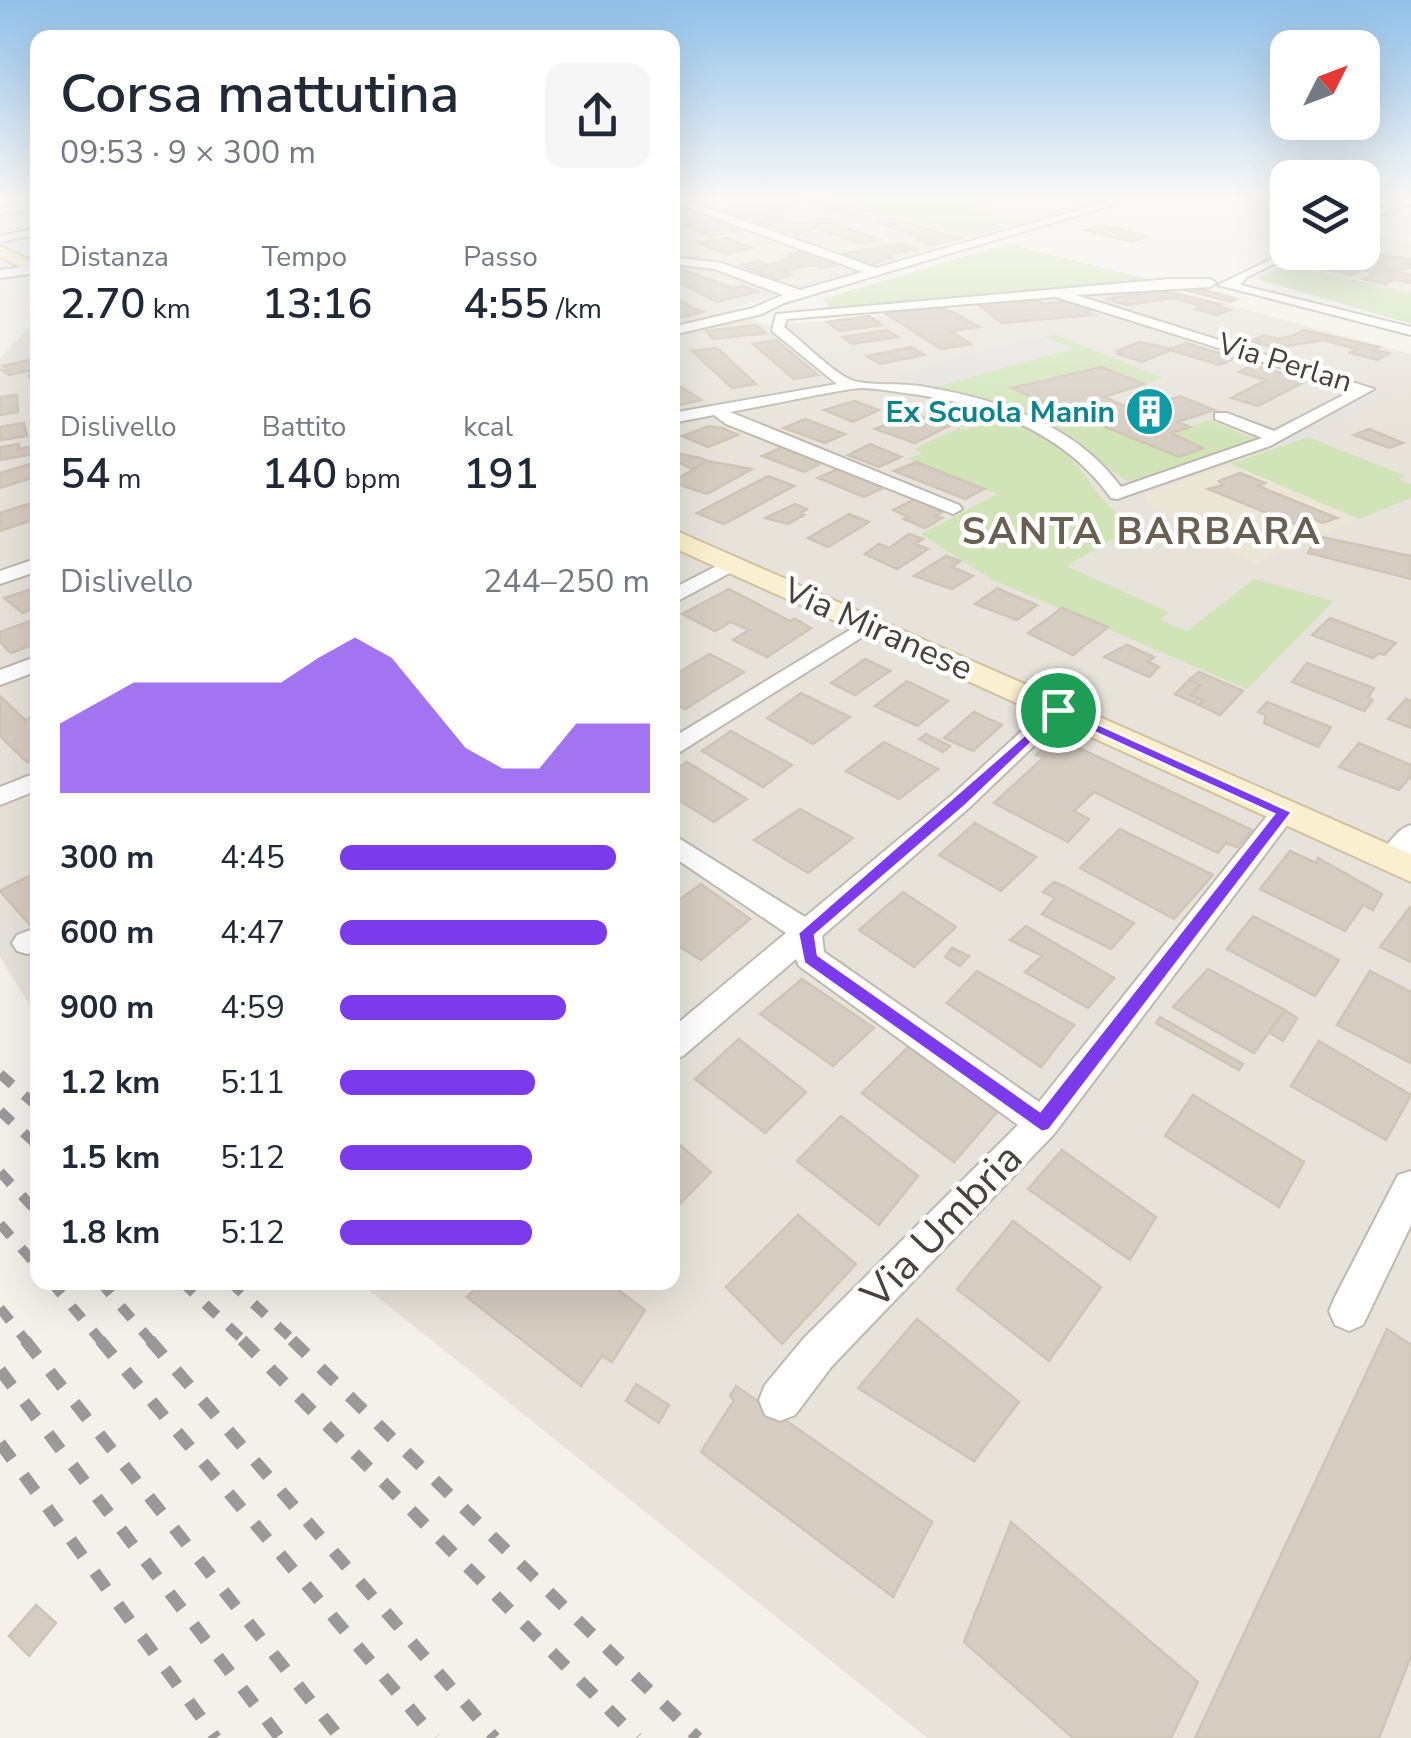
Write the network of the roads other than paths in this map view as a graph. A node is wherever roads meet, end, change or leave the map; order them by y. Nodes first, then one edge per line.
1 (743, 276) edge
2 (866, 276) edge
3 (1194, 276) edge
4 (1214, 276) edge
5 (1233, 276) edge
6 (1245, 276) edge
7 (856, 279) junction
8 (1220, 280) junction
9 (1239, 280) junction
10 (755, 281) junction
11 (1168, 283) junction
12 (1265, 293) junction
13 (802, 294) junction
14 (1057, 294) junction
15 (779, 309) junction
16 (680, 329) edge
17 (1411, 331) edge
18 (846, 384) junction
19 (719, 411) junction
20 (1227, 414) dead end
21 (680, 417) edge
22 (1274, 438) junction
23 (953, 509) dead end
24 (680, 541) edge
25 (732, 564) junction
26 (30, 567) edge
27 (0, 578) edge
28 (680, 593) edge
29 (868, 625) junction
30 (30, 667) edge
31 (0, 678) edge
32 (1058, 710) junction
33 (680, 744) edge
34 (30, 784) edge
35 (0, 798) edge
36 (1284, 812) junction
37 (1411, 834) edge
38 (680, 849) edge
39 (1401, 865) edge
40 (806, 933) junction
41 (680, 1040) edge
42 (1042, 1123) junction
43 (1411, 1187) edge
44 (1349, 1311) dead end
45 (780, 1400) dead end

1 - 10 street
2 - 7 street
3 - 11 street, Via Perlan
4 - 8 street, Via Perlan
5 - 8 street, Via Perlan
6 - 9 street, Via Perlan
7 - 13 street
7 - 15 street
8 - 9 street, Via Perlan
8 - 11 street, Via Perlan
8 - 12 street
9 - 12 street
10 - 13 street
10 - 15 street
11 - 14 street, Via Perlan
12 - 17 street
13 - 15 street
14 - 15 street, Via Perlan
14 - 22 street, Via Perlan
15 - 16 street
15 - 18 street
18 - 19 street
18 - 22 street, Via Perlan
19 - 21 street
19 - 23 street
20 - 22 street
24 - 25 street, Via Miranese
25 - 28 street
25 - 29 street, Via Miranese
26 - 27 street
29 - 32 street, Via Miranese
29 - 33 street
30 - 31 street
32 - 36 street, Via Miranese
32 - 40 street
34 - 35 street
36 - 39 street, Via Miranese
36 - 42 street, Via Umbria
37 - 39 street
38 - 40 street
40 - 41 street
40 - 42 street
42 - 45 street, Via Umbria
43 - 44 street

